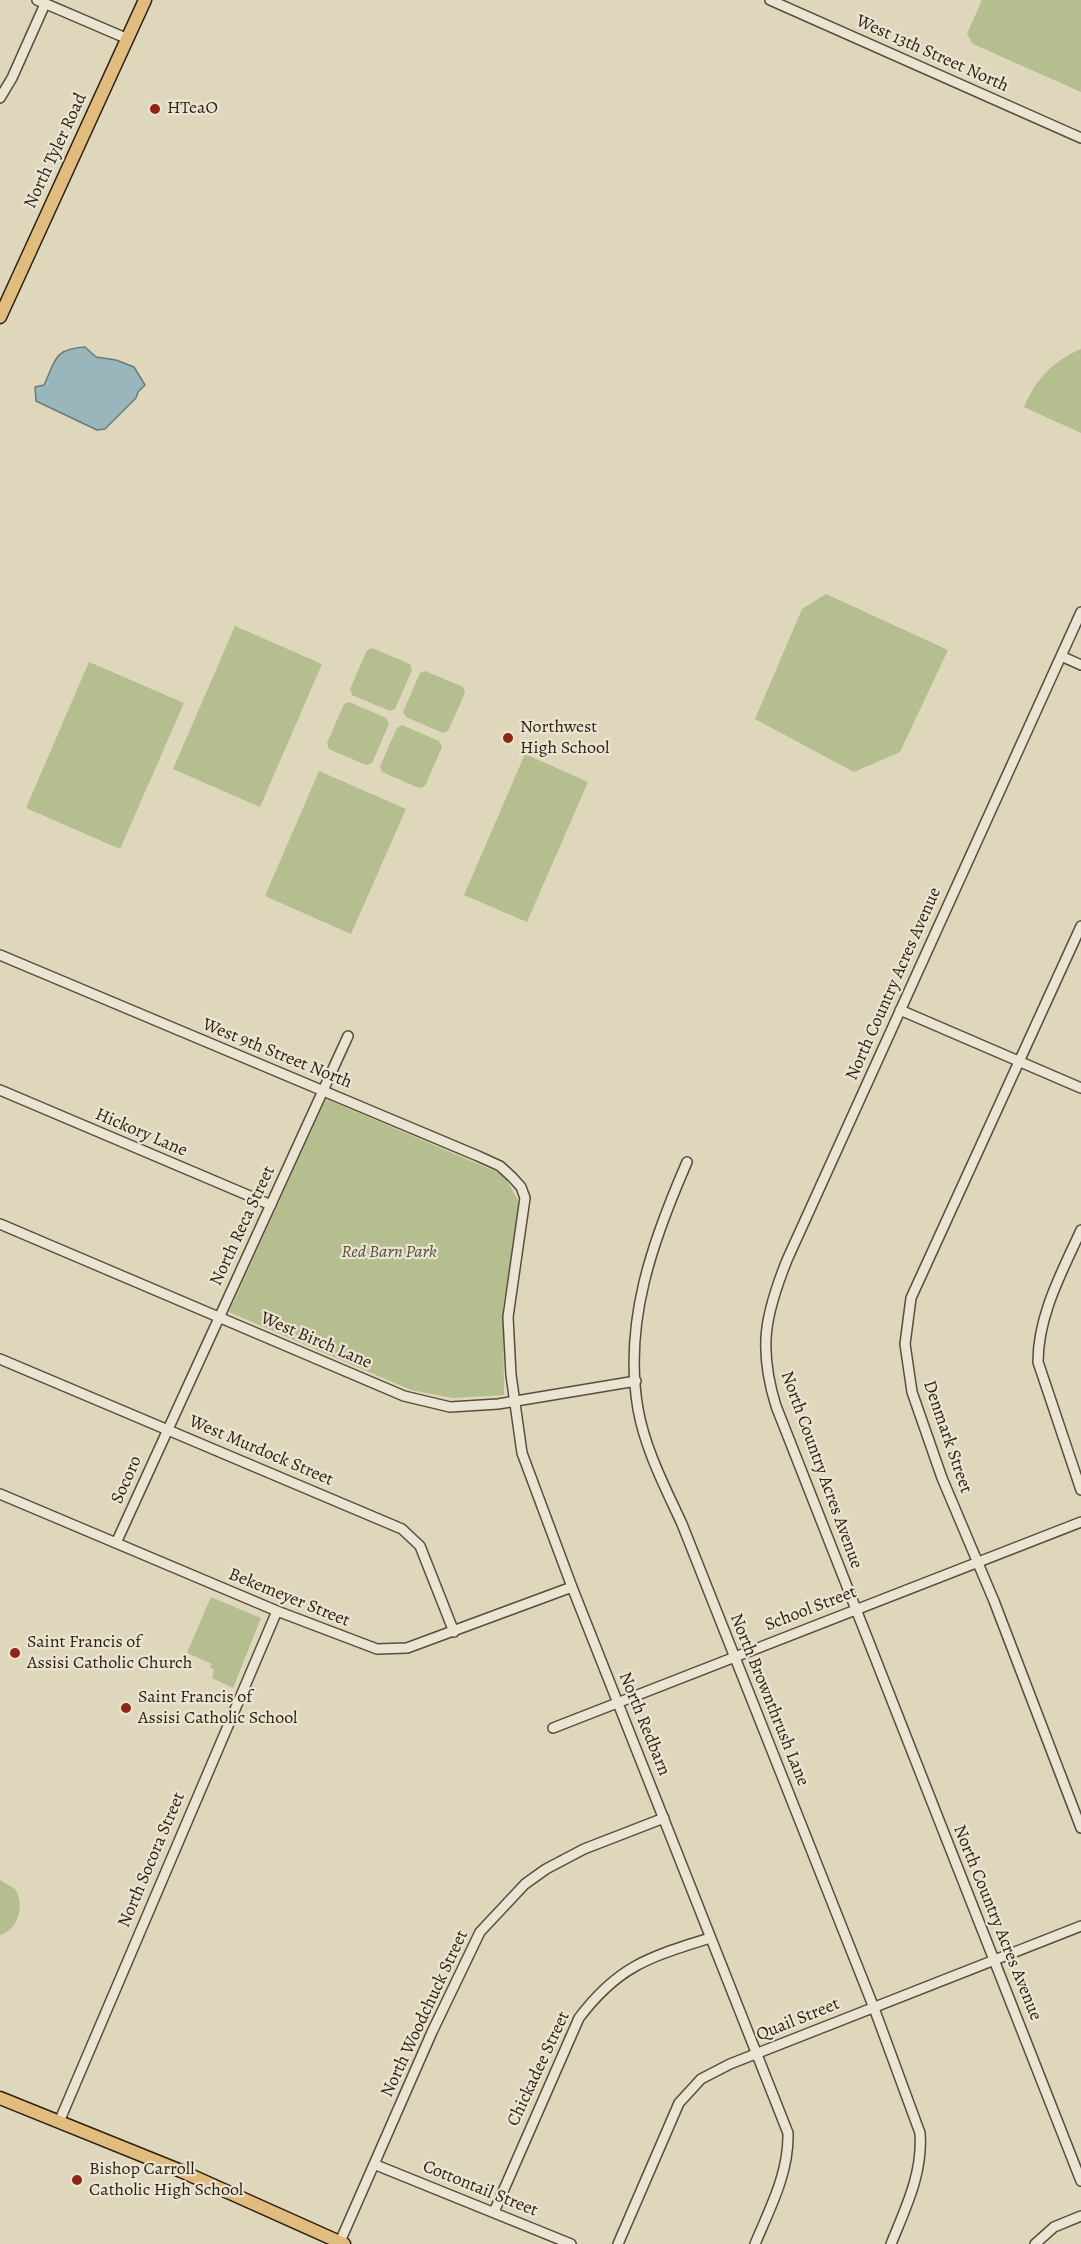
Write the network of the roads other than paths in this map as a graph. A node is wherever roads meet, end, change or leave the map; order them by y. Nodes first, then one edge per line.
1 (145, 0) edge
2 (770, 0) edge
3 (41, 2) edge
4 (128, 39) junction
5 (0, 98) edge
6 (1081, 138) edge
7 (0, 317) edge
8 (1081, 612) edge
9 (1061, 656) junction
10 (1081, 665) edge
11 (1081, 926) edge
12 (0, 955) edge
13 (900, 1010) junction
14 (348, 1036) dead end
15 (1019, 1061) junction
16 (1081, 1088) edge
17 (0, 1090) edge
18 (323, 1091) junction
19 (687, 1162) dead end
20 (525, 1201) joint
21 (270, 1204) junction
22 (0, 1224) edge
23 (1081, 1230) edge
24 (219, 1318) junction
25 (0, 1359) edge
26 (636, 1381) junction
27 (514, 1401) junction
28 (168, 1430) junction
29 (1081, 1490) edge
30 (0, 1494) edge
31 (1081, 1522) edge
32 (116, 1543) junction
33 (978, 1563) junction
34 (572, 1587) junction
35 (856, 1609) junction
36 (277, 1611) junction
37 (454, 1632) junction
38 (734, 1656) junction
39 (617, 1701) junction
40 (553, 1728) dead end
41 (664, 1818) junction
42 (1081, 1828) edge
43 (1081, 1926) edge
44 (710, 1938) junction
45 (994, 1960) junction
46 (873, 2008) junction
47 (757, 2054) junction
48 (0, 2098) edge
49 (58, 2122) junction
50 (376, 2165) junction
51 (1081, 2181) edge
52 (494, 2212) junction
53 (1081, 2216) edge
54 (341, 2243) edge
55 (354, 2244) edge
56 (571, 2244) edge
57 (618, 2244) edge
58 (755, 2244) edge
59 (891, 2244) edge
60 (1035, 2244) edge

1 - 4 main road, North Tyler Road
2 - 6 street, West 13th Street North
3 - 4 street
3 - 5 street
4 - 7 main road, North Tyler Road
8 - 9 street, North Country Acres Avenue
9 - 10 street
9 - 13 street, North Country Acres Avenue
11 - 15 street, Denmark Street
12 - 18 street, West 9th Street North
13 - 15 street
13 - 35 street, North Country Acres Avenue
14 - 18 street, North Reca Street
15 - 16 street
15 - 33 street, Denmark Street
17 - 21 street, Hickory Lane
18 - 20 street, West 9th Street North
18 - 21 street, North Reca Street
19 - 26 street, North Brownthrush Lane
20 - 27 street, North Redbarn
21 - 24 street, North Reca Street
22 - 24 street, West Birch Lane
23 - 29 street
24 - 27 street, West Birch Lane
24 - 28 street, North Reca Street
25 - 28 street, West Murdock Street
26 - 27 street, West Birch Lane
26 - 38 street, North Brownthrush Lane
27 - 34 street, North Redbarn
28 - 32 street, Socoro
28 - 37 street, West Murdock Street
30 - 32 street, Bekemeyer Street
31 - 33 street, School Street
32 - 36 street, Bekemeyer Street
33 - 35 street, School Street
33 - 42 street, Denmark Street
34 - 37 street, Bekemeyer Street
34 - 39 street, North Redbarn
35 - 38 street, School Street
35 - 45 street, North Country Acres Avenue
36 - 37 street, Bekemeyer Street
36 - 49 street, North Socora Street
38 - 39 street, School Street
38 - 46 street, North Brownthrush Lane
39 - 40 street, School Street
39 - 41 street, North Redbarn
41 - 44 street, North Redbarn
41 - 50 street, North Woodchuck Street
43 - 45 street, Quail Street
44 - 47 street, North Redbarn
44 - 52 street, Chickadee Street
45 - 46 street, Quail Street
45 - 51 street, North Country Acres Avenue
46 - 47 street, Quail Street
46 - 59 street, North Brownthrush Lane
47 - 57 street, Quail Street
47 - 58 street, North Redbarn
48 - 49 main road
49 - 54 main road
50 - 52 street, Cottontail Street
50 - 54 street, North Woodchuck Street
52 - 56 street, Cottontail Street
53 - 60 street
54 - 55 main road

